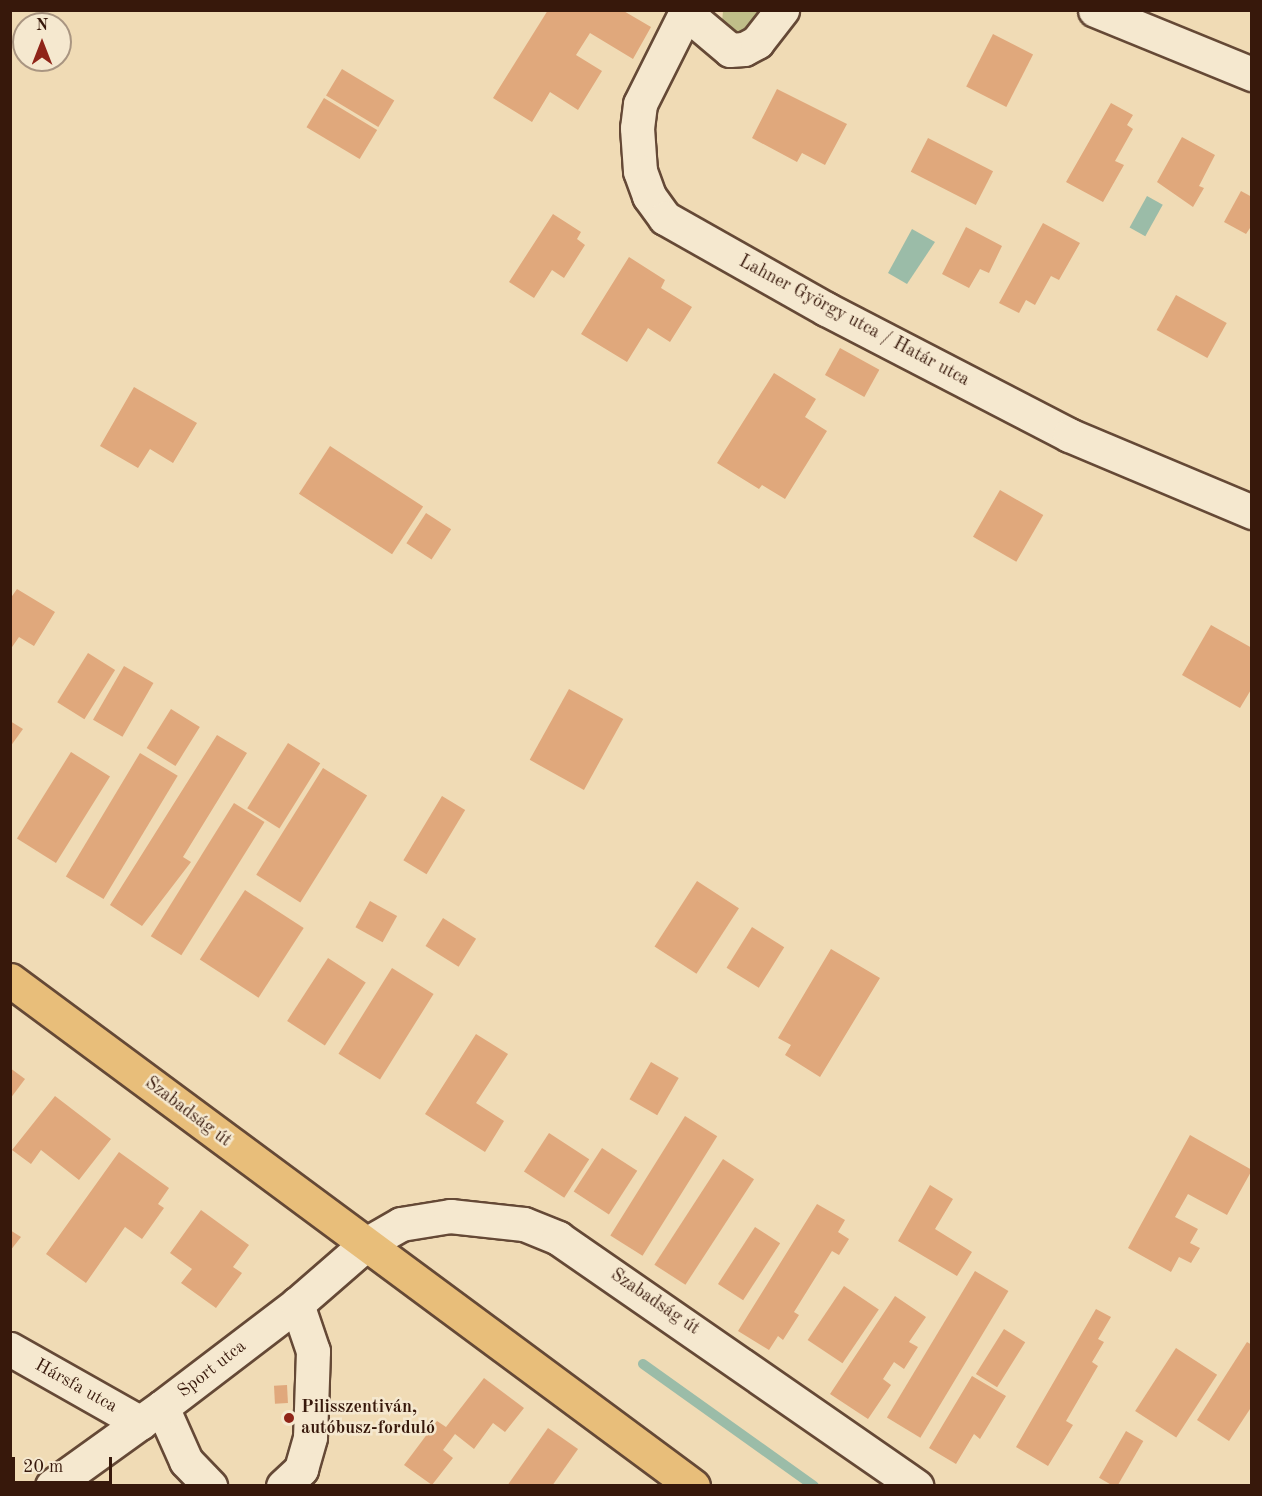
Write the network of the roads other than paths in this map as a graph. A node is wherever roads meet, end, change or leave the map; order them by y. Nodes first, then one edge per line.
1 (782, 10) edge
2 (1095, 10) edge
3 (686, 12) edge
4 (1251, 74) edge
5 (1251, 512) edge
6 (10, 980) edge
7 (366, 1244) junction
8 (297, 1304) junction
9 (10, 1349) edge
10 (152, 1415) junction
11 (52, 1485) edge
12 (210, 1485) edge
13 (283, 1485) edge
14 (693, 1485) edge
15 (916, 1485) edge

1 - 3 street
2 - 4 street
3 - 5 street, Lahner György utca / Határ utca
6 - 7 main road, Szabadság út
7 - 8 street, Sport utca
7 - 14 main road, Szabadság út
7 - 15 street, Szabadság út
8 - 10 street, Sport utca
8 - 13 street
9 - 10 street, Hársfa utca
10 - 11 street, Sport utca
10 - 12 street

